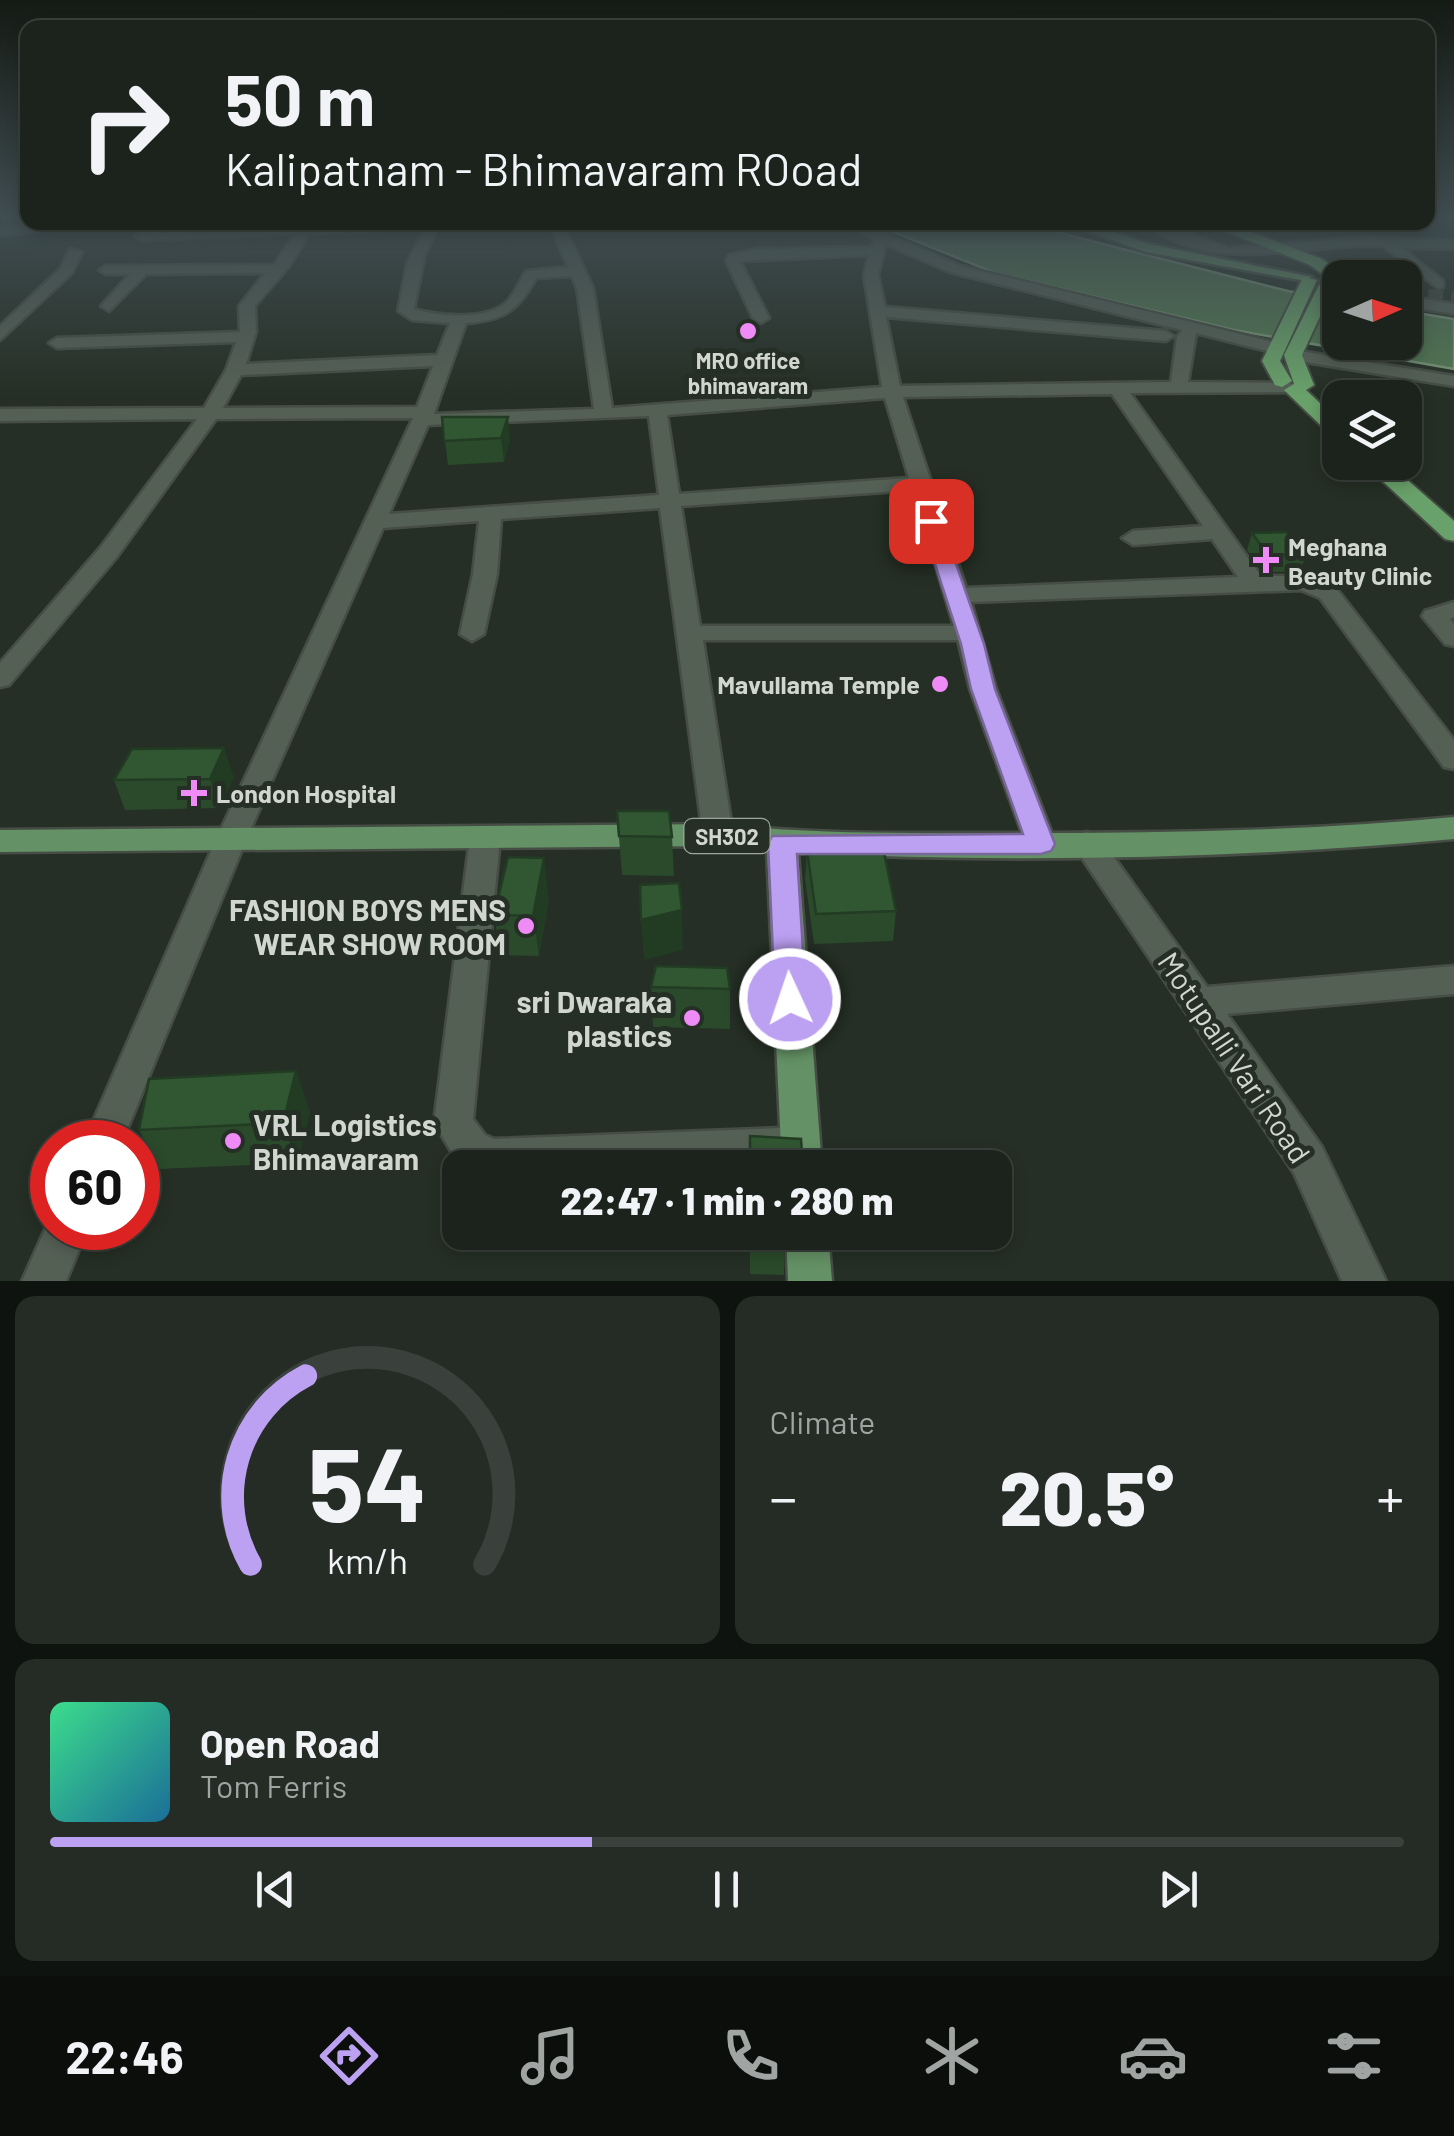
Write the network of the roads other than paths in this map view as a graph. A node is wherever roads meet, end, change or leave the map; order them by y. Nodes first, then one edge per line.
1 (61, 276) edge
2 (137, 276) edge
3 (272, 276) edge
4 (412, 276) edge
5 (529, 276) edge
6 (580, 276) edge
7 (739, 276) edge
8 (871, 276) edge
9 (980, 276) edge
10 (1290, 276) edge
11 (1322, 282) edge
12 (1322, 297) edge
13 (1422, 303) edge
14 (109, 306) dead end
15 (1454, 308) edge
16 (877, 310) junction
17 (460, 318) junction
18 (761, 318) dead end
19 (1188, 333) junction
20 (0, 335) edge
21 (246, 337) junction
22 (57, 343) dead end
23 (445, 360) junction
24 (235, 370) junction
25 (1293, 376) junction
26 (1454, 381) edge
27 (1179, 386) junction
28 (1116, 387) junction
29 (892, 392) junction
30 (1322, 404) edge
31 (657, 410) junction
32 (1322, 411) edge
33 (604, 414) junction
34 (0, 415) edge
35 (209, 416) junction
36 (423, 416) junction
37 (1393, 480) edge
38 (1407, 480) edge
39 (919, 484) junction
40 (671, 499) junction
41 (491, 513) junction
42 (373, 522) junction
43 (1454, 522) edge
44 (1217, 532) junction
45 (1454, 534) edge
46 (1133, 538) dead end
47 (1254, 583) junction
48 (956, 596) junction
49 (1454, 609) edge
50 (689, 633) junction
51 (968, 633) junction
52 (472, 634) dead end
53 (1454, 639) edge
54 (0, 678) edge
55 (1454, 760) edge
56 (1454, 829) edge
57 (718, 835) junction
58 (486, 838) junction
59 (0, 842) edge
60 (230, 842) junction
61 (1088, 843) junction
62 (782, 844) junction
63 (1041, 844) junction
64 (1454, 980) edge
65 (1198, 1002) junction
66 (112, 1120) edge
67 (476, 1150) edge
68 (801, 1150) edge
69 (57, 1250) edge
70 (807, 1250) edge
71 (44, 1281) edge
72 (810, 1281) edge
73 (1364, 1281) edge

1 - 20 street
2 - 14 street
3 - 21 street
4 - 17 street
5 - 17 street
6 - 33 street
7 - 18 street
8 - 16 street
9 - 19 street
10 - 11 main road
12 - 25 highway
13 - 15 street
16 - 19 street
16 - 29 street
17 - 23 street
19 - 25 street
19 - 27 street
21 - 22 street
21 - 24 street
23 - 24 street
23 - 36 street
24 - 35 street
25 - 26 street
25 - 27 street
25 - 30 highway
25 - 32 highway
27 - 28 street
28 - 29 street
28 - 44 street
29 - 31 street
29 - 39 street
31 - 33 street
31 - 40 street
33 - 36 street
34 - 35 street
35 - 36 street
35 - 54 street
36 - 42 street
37 - 45 highway
38 - 43 highway
39 - 40 street
39 - 48 street
40 - 41 street
40 - 50 street
41 - 42 street
41 - 52 street
42 - 60 street
44 - 46 street
44 - 47 street
47 - 48 street
47 - 55 street
48 - 51 street
49 - 53 street
50 - 51 street
50 - 57 street
51 - 63 street
56 - 61 main road, SH302
57 - 58 main road, SH302
57 - 62 main road, SH302
58 - 60 main road, SH302
58 - 67 street
59 - 60 main road, SH302
60 - 66 street
61 - 63 main road, SH302
61 - 65 street, Motupalli Vari Road
62 - 63 main road, SH302
62 - 68 main road
64 - 65 street
65 - 73 street, Motupalli Vari Road
69 - 71 street
70 - 72 main road

